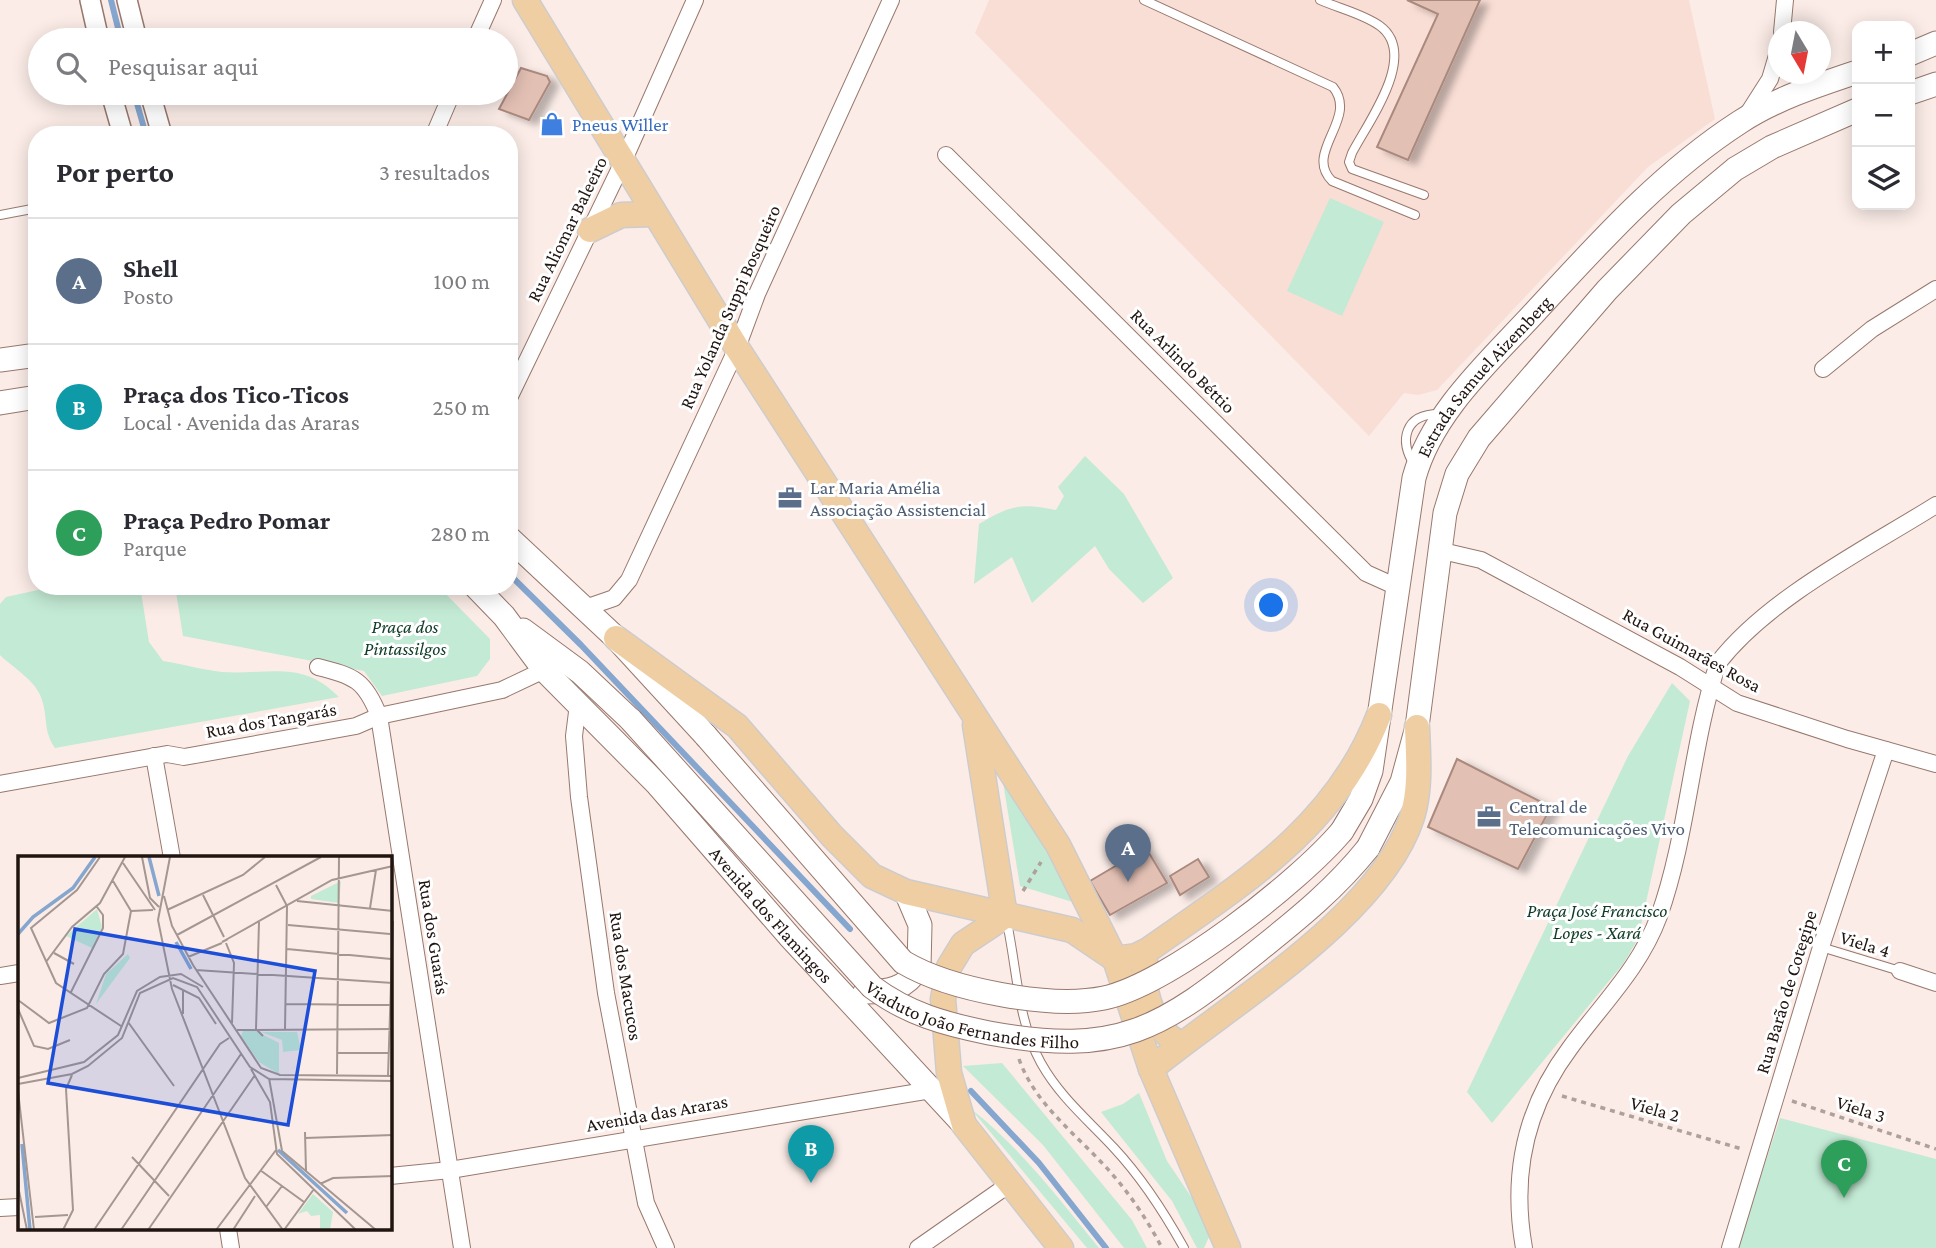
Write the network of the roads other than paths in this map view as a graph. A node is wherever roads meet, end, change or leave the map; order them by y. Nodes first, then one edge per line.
1 (90, 0) edge
2 (127, 0) edge
3 (493, 0) edge
4 (525, 0) edge
5 (695, 0) edge
6 (891, 0) edge
7 (1144, 0) edge
8 (1320, 0) edge
9 (1785, 0) edge
10 (1783, 21) edge
11 (96, 28) edge
12 (134, 28) edge
13 (480, 28) edge
14 (1936, 43) edge
15 (1915, 52) edge
16 (1852, 74) edge
17 (1833, 80) joint
18 (1768, 82) edge
19 (1936, 84) edge
20 (1915, 91) edge
21 (114, 105) edge
22 (153, 105) edge
23 (448, 105) edge
24 (1852, 112) edge
25 (1742, 121) junction
26 (120, 126) edge
27 (159, 126) edge
28 (438, 126) edge
29 (946, 155) dead end
30 (623, 162) junction
31 (1424, 195) dead end
32 (28, 210) edge
33 (654, 214) junction
34 (0, 215) edge
35 (1415, 215) dead end
36 (590, 230) junction
37 (1936, 289) edge
38 (737, 348) junction
39 (28, 356) edge
40 (0, 360) edge
41 (1823, 369) dead end
42 (518, 379) edge
43 (28, 398) edge
44 (0, 403) edge
45 (1936, 505) edge
46 (518, 546) edge
47 (1438, 550) junction
48 (1397, 587) junction
49 (484, 595) edge
50 (585, 608) junction
51 (504, 616) junction
52 (616, 638) junction
53 (318, 667) dead end
54 (544, 670) junction
55 (1710, 685) junction
56 (578, 704) junction
57 (971, 707) junction
58 (1379, 715) junction
59 (379, 716) junction
60 (1417, 727) junction
61 (1886, 750) junction
62 (153, 756) junction
63 (1936, 764) edge
64 (0, 784) edge
65 (1342, 831) joint
66 (1368, 848) joint
67 (172, 856) edge
68 (906, 891) junction
69 (1006, 915) junction
70 (1821, 947) junction
71 (1148, 950) junction
72 (1115, 959) junction
73 (1900, 971) joint
74 (18, 973) edge
75 (0, 976) edge
76 (830, 980) junction
77 (1936, 982) edge
78 (1182, 1044) junction
79 (1151, 1069) junction
80 (931, 1090) junction
81 (964, 1125) junction
82 (631, 1138) junction
83 (450, 1170) junction
84 (392, 1176) edge
85 (1011, 1183) junction
86 (18, 1207) edge
87 (0, 1208) edge
88 (228, 1230) edge
89 (231, 1248) edge
90 (462, 1248) edge
91 (666, 1248) edge
92 (918, 1248) edge
93 (1061, 1248) edge
94 (1184, 1248) edge
95 (1228, 1248) edge
96 (1524, 1248) edge
97 (1730, 1248) edge

1 - 11 street
2 - 12 street
3 - 13 street
4 - 30 main road
5 - 30 street, Rua Aliomar Baleeiro
6 - 38 street, Rua Yolanda Suppi Bosqueiro
7 - 35 lane
8 - 31 lane
9 - 10 street
14 - 15 main road
16 - 17 main road, Estrada Samuel Aizemberg
17 - 25 main road, Estrada Samuel Aizemberg
18 - 25 street
19 - 20 main road
21 - 26 street
22 - 27 street
23 - 28 street
24 - 47 main road, Estrada Samuel Aizemberg
25 - 48 main road, Estrada Samuel Aizemberg
29 - 48 street, Rua Arlindo Béttio
30 - 33 main road
30 - 36 street, Rua Aliomar Baleeiro
32 - 34 lane
33 - 36 main road
33 - 38 main road
36 - 42 street, Rua Aliomar Baleeiro
37 - 41 street
38 - 50 street, Rua Yolanda Suppi Bosqueiro
38 - 57 main road
39 - 40 main road
43 - 44 main road
45 - 55 street
46 - 50 main road, Viaduto João Fernandes Filho
47 - 55 street, Rua Guimarães Rosa
47 - 60 main road, Estrada Samuel Aizemberg
48 - 58 main road, Estrada Samuel Aizemberg
49 - 51 main road, Avenida dos Flamingos
50 - 52 main road, Viaduto João Fernandes Filho
51 - 54 main road, Avenida dos Flamingos
51 - 66 main road, Viaduto João Fernandes Filho, bridge
52 - 65 main road, Viaduto João Fernandes Filho, bridge
52 - 68 main road
53 - 59 street, Rua dos Guarás
54 - 56 main road, Avenida dos Flamingos
54 - 59 street, Rua dos Tangarás
55 - 61 street, Rua Guimarães Rosa
55 - 96 street
56 - 76 main road, Avenida dos Flamingos
56 - 82 street, Rua dos Macucos
57 - 69 main road
57 - 72 main road
58 - 65 main road, Estrada Samuel Aizemberg
58 - 71 main road
59 - 62 street, Rua dos Tangarás
59 - 83 street, Rua dos Guarás
60 - 66 main road, Estrada Samuel Aizemberg
60 - 78 main road
61 - 63 street, Rua Guimarães Rosa
61 - 70 street, Rua Barão de Cotegipe
62 - 64 street, Rua dos Tangarás
62 - 67 street
68 - 69 main road
68 - 76 main road
69 - 72 main road
69 - 81 main road
69 - 94 lane
70 - 73 lane, Viela 4
70 - 97 street, Rua Barão de Cotegipe
71 - 72 main road
71 - 78 main road
72 - 79 main road
73 - 77 street
74 - 75 street
76 - 80 main road, Avenida dos Flamingos
78 - 79 main road
79 - 95 main road
80 - 81 main road, Avenida dos Flamingos
80 - 82 street, Avenida das Araras
81 - 85 main road, Avenida dos Flamingos
82 - 83 street, Avenida das Araras
82 - 91 street, Rua dos Macucos
83 - 84 street, Avenida das Araras
83 - 90 street, Rua dos Guarás
85 - 92 street
85 - 93 main road, Avenida dos Flamingos
86 - 87 street
88 - 89 street

